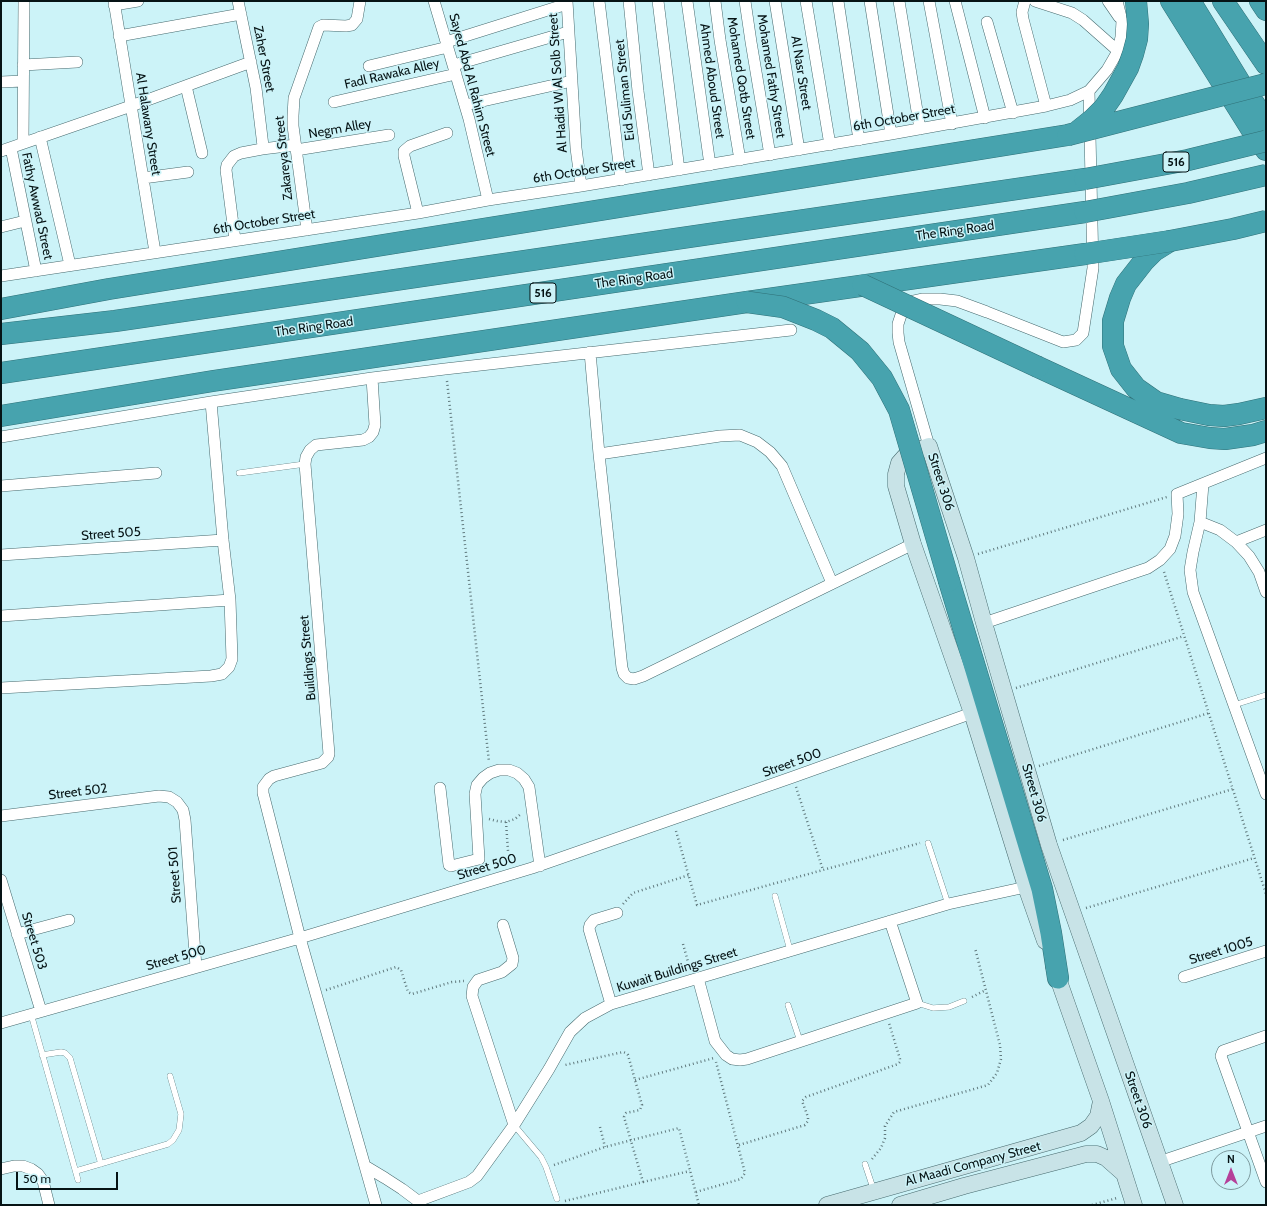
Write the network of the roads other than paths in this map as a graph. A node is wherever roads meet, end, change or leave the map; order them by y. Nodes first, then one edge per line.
1 (24, 1) edge
2 (138, 1) edge
3 (238, 1) edge
4 (360, 1) edge
5 (434, 1) edge
6 (599, 1) edge
7 (630, 1) edge
8 (658, 1) edge
9 (687, 1) edge
10 (715, 1) edge
11 (745, 1) edge
12 (775, 1) edge
13 (806, 1) edge
14 (838, 1) edge
15 (870, 1) edge
16 (899, 1) edge
17 (929, 1) edge
18 (955, 1) edge
19 (1024, 1) edge
20 (1035, 1) edge
21 (1108, 1) edge
22 (1117, 1) edge
23 (1136, 1) edge
24 (1170, 1) edge
25 (1190, 1) edge
26 (1223, 1) edge
27 (1260, 1) edge
28 (567, 2) edge
29 (114, 3) edge
30 (1266, 10) edge
31 (241, 14) junction
32 (1122, 20) junction
33 (987, 22) dead end
34 (568, 32) junction
35 (119, 36) junction
36 (447, 45) junction
37 (1118, 51) junction
38 (77, 62) dead end
39 (251, 62) junction
40 (1266, 64) edge
41 (23, 65) junction
42 (369, 66) dead end
43 (455, 69) junction
44 (23, 81) junction
45 (572, 81) junction
46 (1, 82) edge
47 (1266, 84) edge
48 (186, 86) junction
49 (1089, 91) junction
50 (334, 102) dead end
51 (465, 105) junction
52 (131, 106) junction
53 (1046, 106) junction
54 (1013, 113) junction
55 (985, 118) junction
56 (1266, 121) edge
57 (952, 124) junction
58 (920, 130) junction
59 (447, 133) dead end
60 (891, 134) junction
61 (389, 135) dead end
62 (1068, 135) junction
63 (40, 137) junction
64 (859, 140) junction
65 (1266, 141) edge
66 (23, 143) junction
67 (830, 145) junction
68 (296, 147) junction
69 (6, 149) edge
70 (262, 149) junction
71 (799, 150) junction
72 (1266, 150) edge
73 (202, 152) dead end
74 (770, 155) junction
75 (740, 160) junction
76 (710, 165) junction
77 (678, 170) junction
78 (188, 172) dead end
79 (649, 175) junction
80 (1266, 175) edge
81 (143, 178) junction
82 (621, 180) junction
83 (581, 186) junction
84 (488, 200) junction
85 (418, 213) junction
86 (25, 221) junction
87 (1266, 221) edge
88 (1, 227) edge
89 (307, 230) junction
90 (235, 240) junction
91 (1170, 241) junction
92 (155, 252) junction
93 (70, 265) junction
94 (36, 270) junction
95 (1, 276) edge
96 (863, 285) junction
97 (747, 302) junction
98 (1, 309) edge
99 (791, 330) dead end
100 (1, 334) edge
101 (590, 352) junction
102 (1, 373) edge
103 (372, 378) junction
104 (211, 402) junction
105 (62, 406) junction
106 (1, 407) edge
107 (1266, 408) edge
108 (1, 416) edge
109 (1266, 431) edge
110 (1, 437) edge
111 (929, 446) junction
112 (599, 454) junction
113 (1266, 458) edge
114 (306, 464) junction
115 (156, 473) dead end
116 (239, 473) dead end
117 (1203, 484) junction
118 (1, 486) edge
119 (1200, 522) junction
120 (1266, 530) edge
121 (223, 540) junction
122 (1236, 542) junction
123 (914, 544) junction
124 (1, 555) edge
125 (832, 583) junction
126 (1266, 592) edge
127 (230, 600) junction
128 (1, 616) edge
129 (984, 623) junction
130 (1, 688) edge
131 (1266, 695) edge
132 (1234, 705) junction
133 (972, 713) junction
134 (440, 788) dead end
135 (1266, 794) edge
136 (159, 796) joint
137 (1, 816) edge
138 (928, 843) road end
139 (540, 866) junction
140 (1, 880) edge
141 (1026, 887) junction
142 (775, 896) dead end
143 (948, 904) junction
144 (617, 913) road end
145 (69, 920) dead end
146 (890, 922) junction
147 (503, 925) dead end
148 (17, 934) junction
149 (300, 938) junction
150 (790, 950) junction
151 (1266, 951) edge
152 (196, 967) junction
153 (1184, 977) dead end
154 (1058, 978) junction
155 (696, 979) junction
156 (964, 1001) road end
157 (917, 1003) junction
158 (611, 1004) junction
159 (788, 1005) dead end
160 (36, 1013) junction
161 (1, 1023) edge
162 (1266, 1036) edge
163 (800, 1042) junction
164 (42, 1055) junction
165 (170, 1076) dead end
166 (1101, 1101) junction
167 (514, 1125) junction
168 (1266, 1126) edge
169 (1248, 1133) junction
170 (1159, 1162) junction
171 (101, 1164) junction
172 (865, 1164) road end
173 (365, 1166) junction
174 (1, 1169) edge
175 (76, 1170) junction
176 (1124, 1174) junction
177 (78, 1180) dead end
178 (1266, 1182) edge
179 (874, 1191) junction
180 (557, 1199) road end
181 (1133, 1200) edge
182 (419, 1203) edge
183 (49, 1205) edge
184 (376, 1205) edge
185 (827, 1205) edge
186 (900, 1205) edge
187 (1174, 1205) edge

1 - 41 street
2 - 29 street
3 - 31 street, Zaher Street
4 - 68 street, Zakareya Street
5 - 36 street, Sayed Abd Al Rahim Street
6 - 82 street
7 - 79 street, Eid Suliman Street
8 - 77 street
9 - 76 street, Ahmed Aboud Street
10 - 75 street, Mohamed Qotb Street
11 - 74 street, Mohamed Fathy Street
12 - 71 street, Al Nasr Street
13 - 67 street
14 - 64 street
15 - 60 street
16 - 58 street
17 - 57 street
18 - 55 street
19 - 53 street
20 - 37 street
21 - 32 street
22 - 32 street, 6th October Street
23 - 62 highway, bridge
24 - 72 highway
25 - 56 highway
26 - 40 highway
27 - 30 highway
28 - 34 street, Al Hadid W Al Solb Street
28 - 36 street
29 - 35 street, Al Halawany Street
31 - 35 street
31 - 39 street, Zaher Street
32 - 37 street, 6th October Street
33 - 54 street
34 - 43 street, Fadl Rawaka Alley
34 - 45 street, Al Hadid W Al Solb Street
35 - 52 street, Al Halawany Street
36 - 42 street
36 - 43 street, Sayed Abd Al Rahim Street
37 - 49 street, 6th October Street
38 - 41 street
39 - 48 street
39 - 70 street, Zaher Street
41 - 44 street
43 - 50 street, Fadl Rawaka Alley
43 - 51 street, Sayed Abd Al Rahim Street
44 - 46 street
44 - 66 street
45 - 51 street
45 - 83 street, Al Hadid W Al Solb Street
47 - 62 highway, bridge
48 - 52 street
48 - 73 street
49 - 53 street, 6th October Street
49 - 111 street
51 - 84 street, Sayed Abd Al Rahim Street
52 - 63 street
52 - 81 street, Al Halawany Street
53 - 54 street, 6th October Street
54 - 55 street, 6th October Street
55 - 57 street, 6th October Street
57 - 58 street, 6th October Street
58 - 60 street, 6th October Street
59 - 85 street
60 - 64 street, 6th October Street
61 - 68 street, Negm Alley
62 - 98 highway
63 - 66 street
63 - 93 street
64 - 67 street, 6th October Street
65 - 100 highway, 516, bridge
66 - 69 street
67 - 71 street, 6th October Street
68 - 70 street, Negm Alley
68 - 89 street, Zakareya Street
69 - 86 street, Fathy Awwad Street
70 - 90 street
71 - 74 street, 6th October Street
74 - 75 street, 6th October Street
75 - 76 street, 6th October Street
76 - 77 street, 6th October Street
77 - 79 street, 6th October Street
78 - 81 street
79 - 82 street, 6th October Street
80 - 102 highway, The Ring Road / 516, bridge
81 - 92 street, Al Halawany Street
82 - 83 street, 6th October Street
83 - 84 street, 6th October Street
84 - 85 street, 6th October Street
85 - 89 street, 6th October Street
86 - 88 street
86 - 94 street, Fathy Awwad Street
87 - 91 highway, bridge
89 - 90 street, 6th October Street
90 - 92 street, 6th October Street
91 - 96 highway, bridge
91 - 107 highway
92 - 93 street, 6th October Street
93 - 94 street, 6th October Street
94 - 95 street, 6th October Street
96 - 97 highway
96 - 109 highway, bridge
97 - 105 highway
97 - 154 highway, bridge
99 - 101 street
101 - 103 street
101 - 112 street
103 - 104 street
103 - 114 street, Buildings Street
104 - 110 street
104 - 121 street
105 - 106 highway
105 - 108 highway
111 - 123 street, Street 306
111 - 129 street, Street 306
112 - 125 street
112 - 125 street
113 - 117 street
114 - 116 lane
114 - 149 street, Buildings Street
115 - 118 street
117 - 119 street
117 - 129 street
119 - 122 street
119 - 132 street
120 - 122 street
121 - 124 street, Street 505
121 - 127 street
122 - 126 street
123 - 125 street
123 - 133 street, Street 306
127 - 128 street
127 - 130 street
129 - 170 street, Street 306
131 - 132 lane
132 - 135 street
133 - 139 street, Street 500
133 - 141 street, Street 306
134 - 139 street
136 - 137 street, Street 502
136 - 152 street, Street 501
138 - 143 lane
139 - 149 street, Street 500
140 - 148 street, Street 503
141 - 143 street, Kuwait Buildings Street
141 - 154 street, Street 306
142 - 150 lane
143 - 146 street, Kuwait Buildings Street
144 - 158 street
145 - 148 street
146 - 150 street, Kuwait Buildings Street
146 - 157 street
147 - 167 street
148 - 160 street, Street 503
149 - 152 street, Street 500
149 - 173 street
150 - 155 street, Kuwait Buildings Street
151 - 153 street, Street 1005
152 - 160 street, Street 500
154 - 166 street, Street 306
155 - 158 street, Kuwait Buildings Street
155 - 163 street
156 - 157 lane
157 - 163 street
158 - 167 street, Kuwait Buildings Street
159 - 163 lane
160 - 161 street, Street 500
160 - 164 lane
162 - 169 street
164 - 171 lane
164 - 175 lane
165 - 171 lane
166 - 176 street, Street 306
166 - 179 street, Al Maadi Company Street
167 - 180 lane
167 - 182 street, Kuwait Buildings Street
168 - 169 street
169 - 170 street
169 - 178 street
170 - 187 street, Street 306
171 - 175 lane
172 - 179 lane
173 - 182 street
173 - 184 street
174 - 183 street
175 - 177 lane
176 - 181 street, Street 306
176 - 186 street, Al Maadi Company Street
179 - 185 street, Al Maadi Company Street

